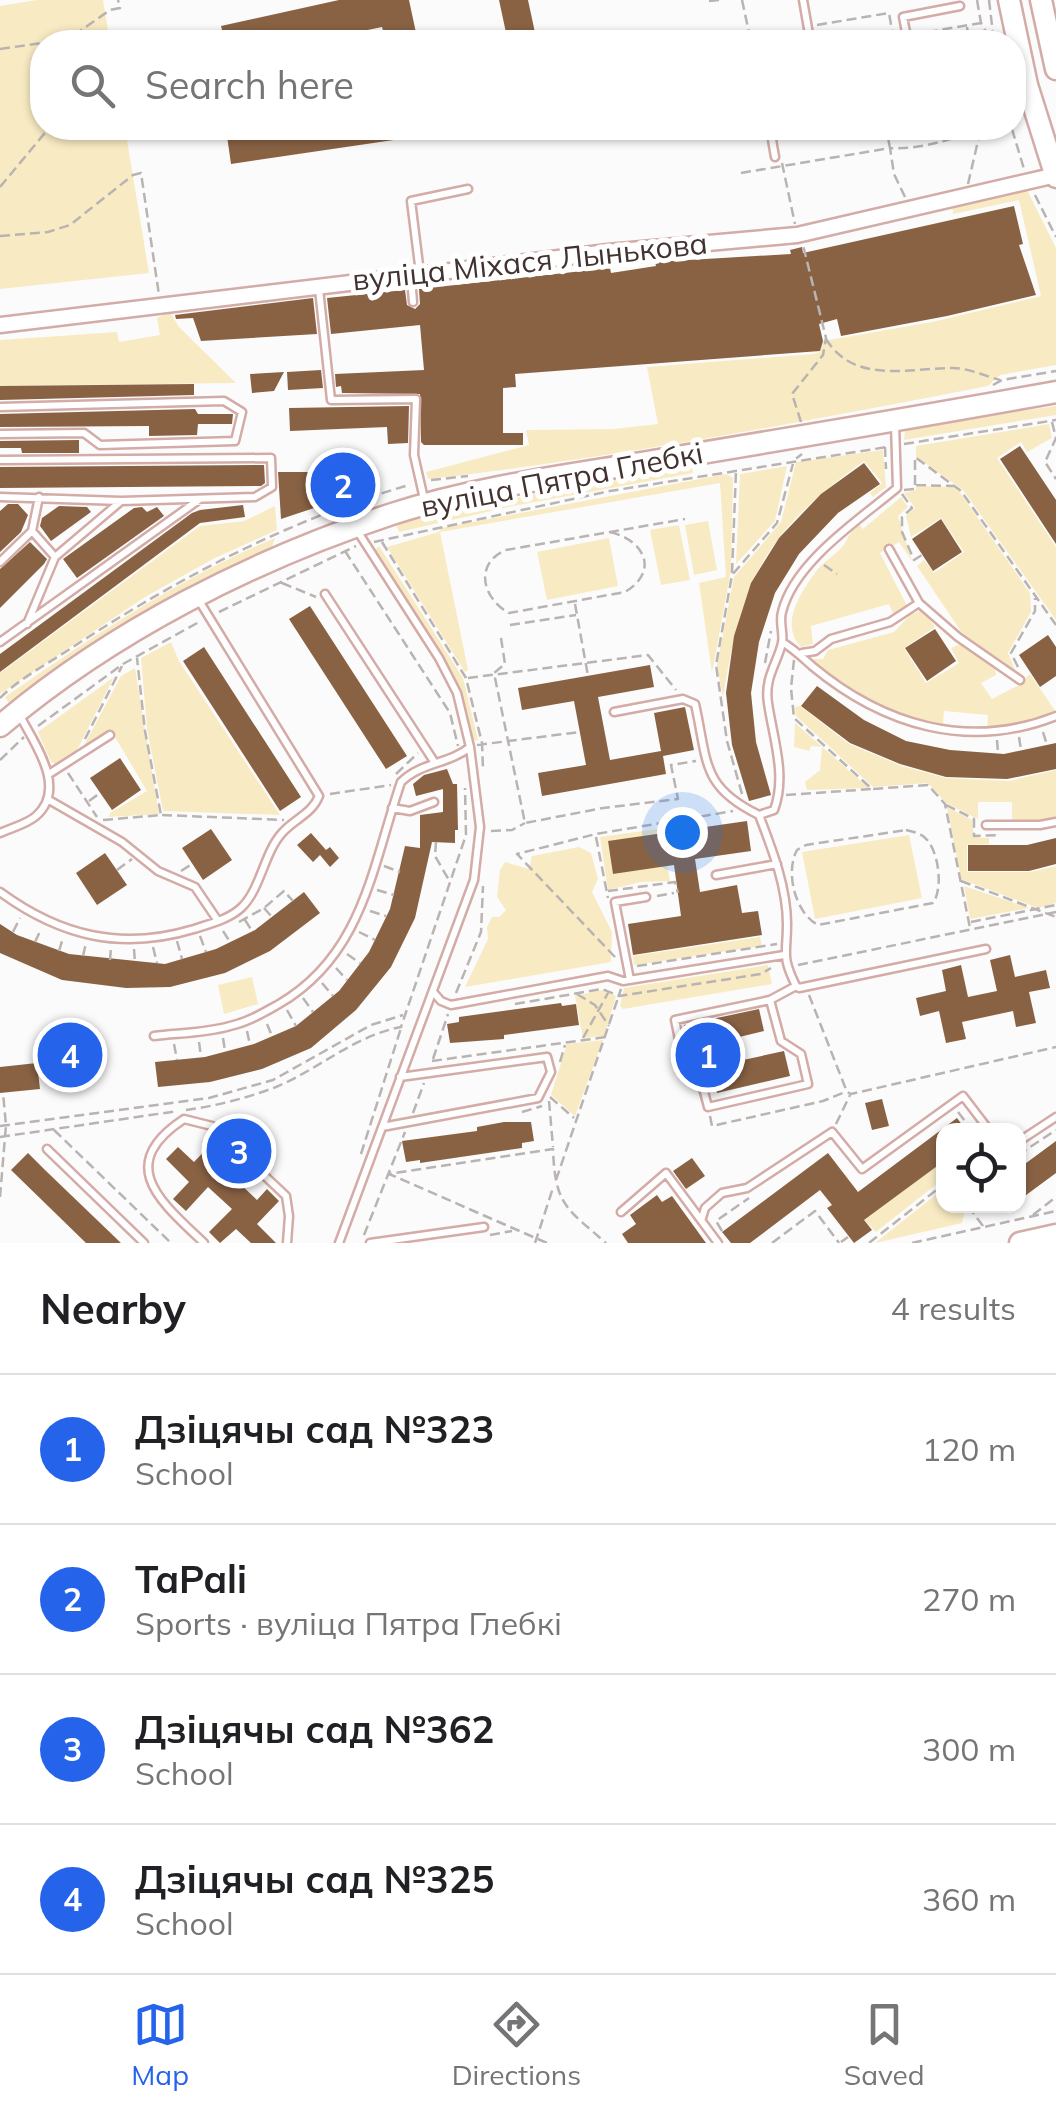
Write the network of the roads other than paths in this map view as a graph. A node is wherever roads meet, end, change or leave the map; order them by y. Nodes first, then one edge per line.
1 (803, 0) edge
2 (1010, 0) edge
3 (1041, 0) edge
4 (960, 6) dead end
5 (809, 30) edge
6 (906, 30) edge
7 (1016, 30) edge
8 (1052, 38) edge
9 (1056, 69) edge
10 (1026, 76) edge
11 (772, 140) edge
12 (775, 157) dead end
13 (1056, 176) edge
14 (468, 189) dead end
15 (416, 275) junction
16 (319, 286) junction
17 (413, 302) dead end
18 (0, 324) edge
19 (1056, 392) edge
20 (0, 407) edge
21 (895, 422) junction
22 (0, 434) edge
23 (0, 460) edge
24 (39, 496) junction
25 (1, 497) edge
26 (201, 499) junction
27 (120, 501) junction
28 (425, 505) junction
29 (32, 531) junction
30 (359, 535) junction
31 (890, 549) dead end
32 (55, 556) junction
33 (0, 562) edge
34 (322, 596) road end
35 (919, 603) junction
36 (202, 608) junction
37 (26, 624) junction
38 (0, 642) edge
39 (782, 642) junction
40 (798, 656) junction
41 (1022, 679) road end
42 (18, 712) junction
43 (614, 712) dead end
44 (1056, 716) edge
45 (0, 726) edge
46 (110, 735) dead end
47 (470, 746) junction
48 (435, 763) junction
49 (49, 774) junction
50 (49, 800) junction
51 (434, 802) dead end
52 (392, 808) junction
53 (760, 815) junction
54 (1056, 822) edge
55 (986, 825) dead end
56 (0, 834) edge
57 (777, 864) junction
58 (716, 875) dead end
59 (0, 892) edge
60 (646, 897) dead end
61 (218, 921) junction
62 (986, 948) dead end
63 (783, 960) junction
64 (626, 980) junction
65 (800, 987) junction
66 (433, 992) junction
67 (770, 1000) junction
68 (154, 1036) dead end
69 (400, 1077) junction
70 (1056, 1118) edge
71 (984, 1123) edge
72 (382, 1126) junction
73 (1026, 1137) edge
74 (47, 1149) road end
75 (621, 1212) dead end
76 (702, 1218) junction
77 (484, 1227) dead end
78 (1056, 1235) edge
79 (144, 1243) edge
80 (204, 1243) edge
81 (287, 1243) edge
82 (339, 1243) edge
83 (370, 1243) edge
84 (718, 1243) edge
85 (1020, 1243) edge

1 - 5 lane
2 - 7 main road
3 - 8 main road
4 - 6 lane
8 - 9 main road
10 - 13 main road
11 - 12 lane
13 - 15 street, вуліца Міхася Лынькова
14 - 15 lane
15 - 16 street, вуліца Міхася Лынькова
15 - 17 lane
16 - 18 street, вуліца Міхася Лынькова
16 - 28 lane
19 - 21 main road, вуліца Пятра Глебкі
20 - 22 lane
21 - 28 main road, вуліца Пятра Глебкі
21 - 39 lane
23 - 26 lane
24 - 25 lane
24 - 27 lane
24 - 29 lane
26 - 27 lane
26 - 37 lane
27 - 32 lane
28 - 30 main road, вуліца Пятра Глебкі
29 - 32 lane
29 - 33 lane
30 - 36 main road, вуліца Пятра Глебкі
30 - 47 lane
31 - 35 lane
32 - 37 lane
34 - 48 lane
35 - 40 lane
35 - 41 lane
36 - 42 main road, вуліца Пятра Глебкі
36 - 61 lane
37 - 38 lane
39 - 40 lane
39 - 53 lane
40 - 44 lane
42 - 45 main road, вуліца Пятра Глебкі
42 - 49 lane
43 - 53 lane
46 - 49 lane
47 - 48 lane
47 - 66 lane
48 - 52 lane
49 - 50 lane
50 - 56 lane
50 - 61 lane
51 - 52 lane
52 - 68 lane
53 - 57 lane
54 - 55 lane
57 - 58 lane
57 - 63 lane
59 - 61 lane
60 - 64 lane
62 - 65 lane
63 - 64 lane
63 - 65 lane
64 - 66 lane
65 - 67 lane
66 - 69 lane
67 - 67 lane
69 - 72 lane
69 - 72 lane
70 - 73 lane
71 - 76 lane
72 - 82 lane
74 - 79 lane
75 - 76 lane
76 - 84 lane
77 - 83 lane
78 - 85 main road
80 - 81 lane

